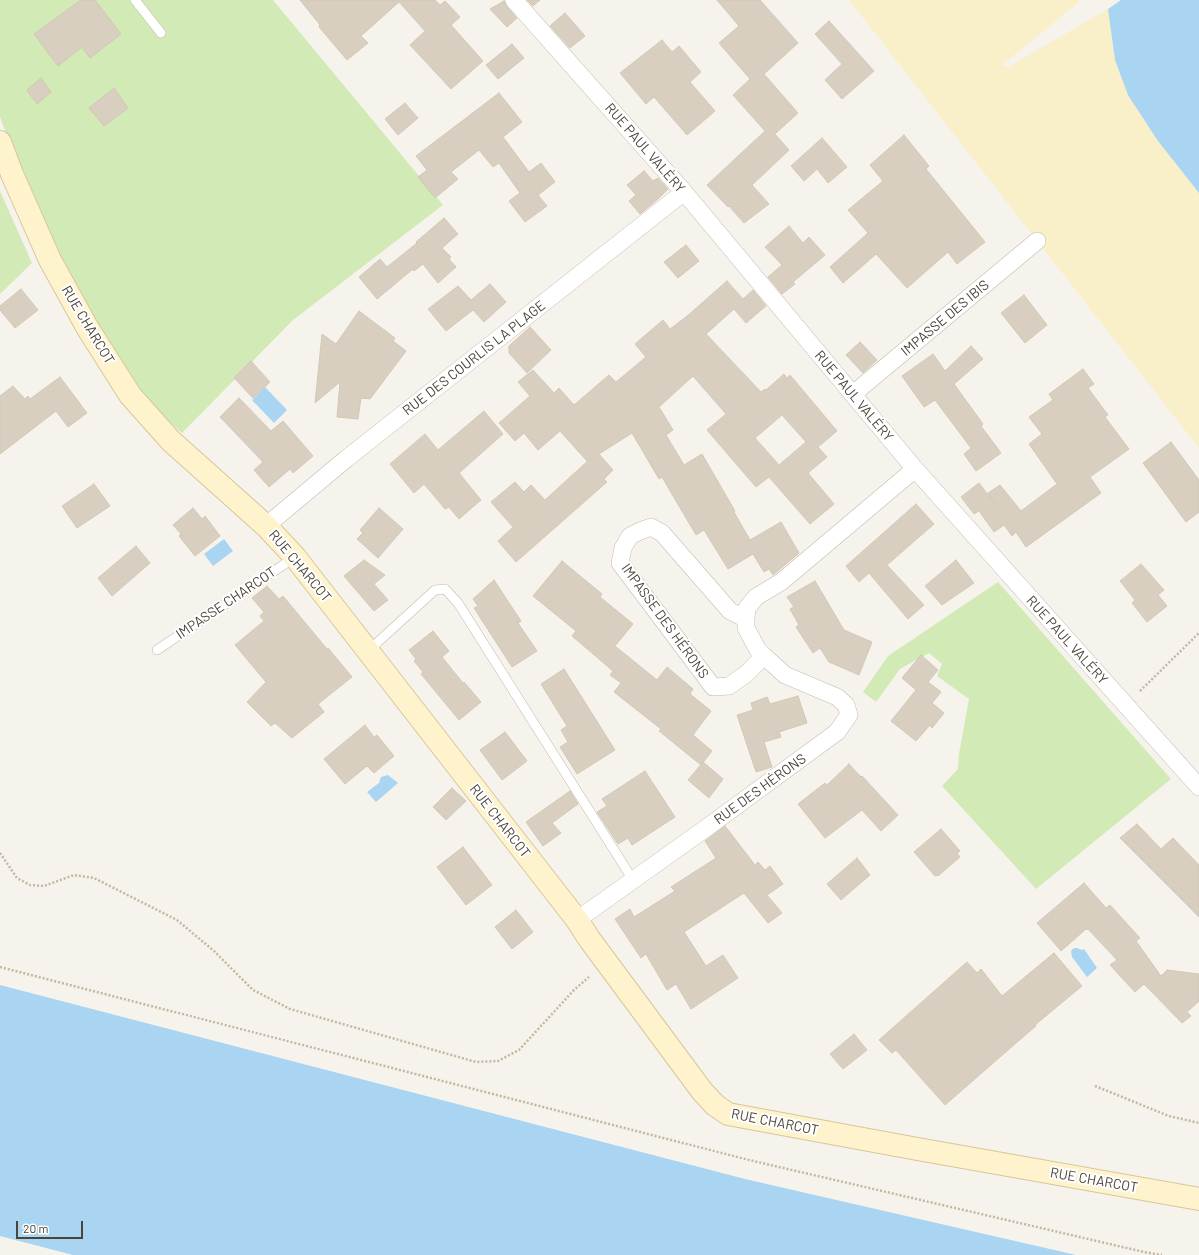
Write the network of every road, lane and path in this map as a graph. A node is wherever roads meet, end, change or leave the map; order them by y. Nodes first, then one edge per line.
1 (135, 0) edge
2 (514, 0) edge
3 (161, 33) dead end
4 (0, 142) edge
5 (684, 192) junction
6 (1037, 241) dead end
7 (853, 394) junction
8 (915, 469) junction
9 (266, 526) junction
10 (294, 556) junction
11 (746, 619) junction
12 (1199, 633) edge
13 (157, 650) dead end
14 (368, 651) junction
15 (764, 656) junction
16 (1125, 705) junction
17 (1199, 787) edge
18 (0, 853) edge
19 (633, 880) junction
20 (577, 920) junction
21 (606, 963) junction
22 (0, 967) edge
23 (1095, 1086) dead end
24 (1199, 1123) edge
25 (1199, 1199) edge
26 (1162, 1255) edge

1 - 3 lane
2 - 5 street, RUE PAUL VALÉRY
4 - 9 street, RUE CHARCOT
5 - 7 street, RUE PAUL VALÉRY
5 - 9 street, RUE DES COURLIS LA PLAGE
6 - 7 street, IMPASSE DES IBIS
7 - 8 street, RUE PAUL VALÉRY
8 - 11 street
8 - 16 street, RUE PAUL VALÉRY
9 - 10 street, RUE CHARCOT
10 - 13 lane, IMPASSE CHARCOT
10 - 14 street, RUE CHARCOT
11 - 15 street
11 - 15 street, IMPASSE DES HÉRONS
12 - 16 path
14 - 19 lane
14 - 20 street, RUE CHARCOT
15 - 19 street, RUE DES HÉRONS
16 - 17 street, RUE PAUL VALÉRY
18 - 21 path
19 - 20 street, RUE DES HÉRONS
20 - 21 street, RUE CHARCOT
21 - 25 street, RUE CHARCOT
22 - 26 path
23 - 24 path

